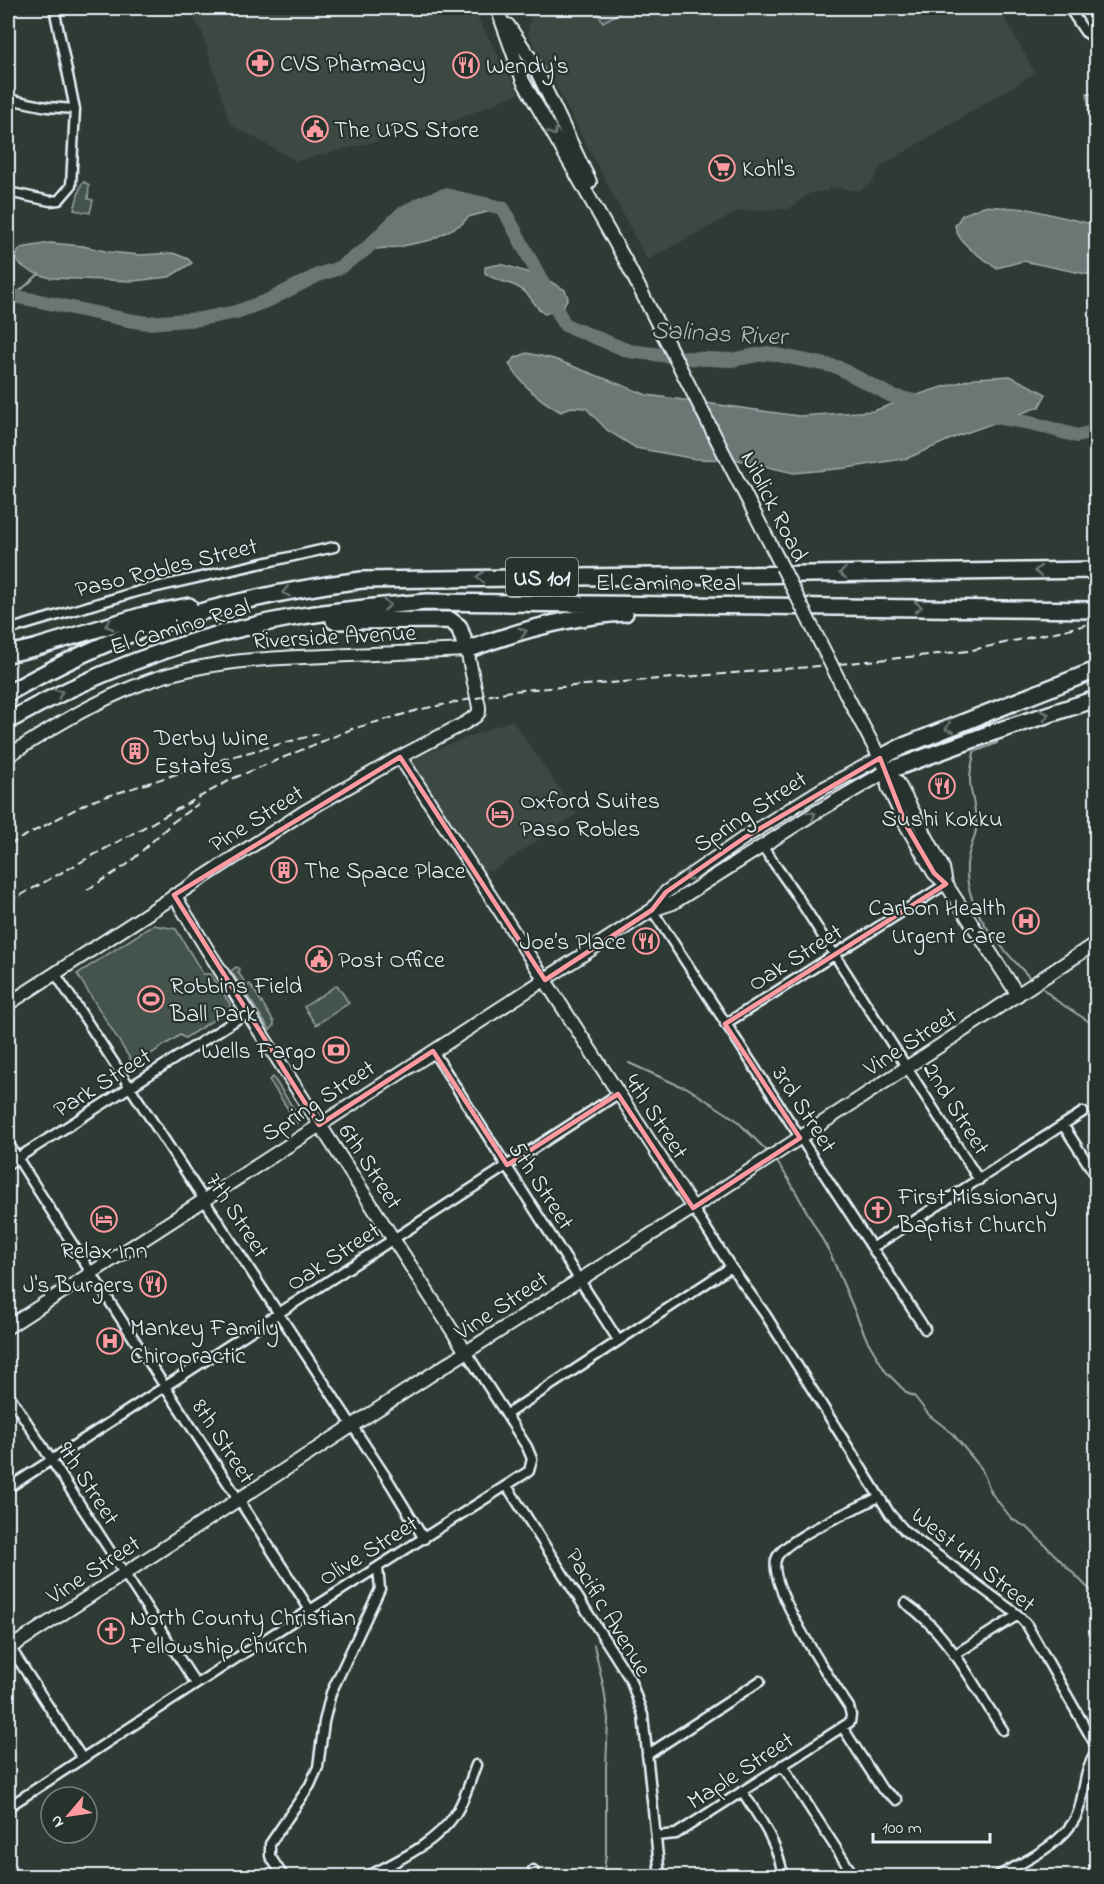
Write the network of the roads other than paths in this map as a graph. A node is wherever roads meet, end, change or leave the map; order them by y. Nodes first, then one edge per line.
1 (54, 8) edge
2 (497, 8) edge
3 (1069, 8) edge
4 (1096, 39) edge
5 (8, 99) edge
6 (75, 109) junction
7 (8, 192) edge
8 (334, 547) dead end
9 (1096, 570) edge
10 (249, 600) junction
11 (770, 605) junction
12 (1096, 610) edge
13 (289, 618) junction
14 (8, 630) edge
15 (467, 650) junction
16 (8, 654) edge
17 (1096, 670) edge
18 (8, 693) edge
19 (1096, 699) edge
20 (8, 721) edge
21 (8, 756) edge
22 (400, 757) junction
23 (883, 764) junction
24 (762, 846) junction
25 (946, 884) junction
26 (174, 895) junction
27 (652, 910) junction
28 (1096, 943) edge
29 (835, 954) junction
30 (56, 973) junction
31 (545, 980) junction
32 (1018, 995) junction
33 (8, 1004) edge
34 (247, 1013) junction
35 (725, 1024) junction
36 (433, 1051) junction
37 (908, 1067) junction
38 (130, 1088) junction
39 (618, 1094) junction
40 (1083, 1112) dead end
41 (320, 1125) junction
42 (1062, 1125) junction
43 (800, 1138) junction
44 (8, 1143) edge
45 (17, 1158) junction
46 (8, 1164) edge
47 (507, 1166) junction
48 (1096, 1176) edge
49 (980, 1180) junction
50 (204, 1199) junction
51 (693, 1208) junction
52 (393, 1240) junction
53 (872, 1248) junction
54 (731, 1267) junction
55 (90, 1274) junction
56 (580, 1279) junction
57 (279, 1314) junction
58 (8, 1327) edge
59 (925, 1329) dead end
60 (618, 1340) junction
61 (466, 1352) junction
62 (165, 1387) junction
63 (8, 1394) edge
64 (507, 1414) junction
65 (352, 1427) junction
66 (51, 1460) junction
67 (532, 1460) joint
68 (507, 1486) junction
69 (8, 1488) edge
70 (879, 1497) junction
71 (239, 1500) junction
72 (424, 1539) junction
73 (378, 1568) junction
74 (124, 1574) junction
75 (904, 1603) dead end
76 (310, 1610) junction
77 (1017, 1615) junction
78 (8, 1646) edge
79 (954, 1655) junction
80 (760, 1681) dead end
81 (196, 1684) junction
82 (843, 1728) junction
83 (1003, 1730) dead end
84 (1096, 1746) edge
85 (1096, 1752) edge
86 (647, 1755) junction
87 (82, 1758) junction
88 (476, 1765) dead end
89 (782, 1765) junction
90 (742, 1791) junction
91 (897, 1800) dead end
92 (8, 1808) edge
93 (656, 1836) junction
94 (389, 1866) junction
95 (283, 1876) edge
96 (368, 1876) edge
97 (396, 1876) edge
98 (660, 1876) edge
99 (783, 1876) edge
100 (854, 1876) edge
101 (998, 1876) edge

1 - 6 street
2 - 23 street, Niblick Road, bridge
3 - 4 street
5 - 6 street
6 - 7 street
8 - 14 street, Paso Robles Street
9 -> 10 highway, El Camino Real / US 101
10 -> 16 highway
10 - 18 highway, El Camino Real / US 101
11 -> 12 highway, El Camino Real / US 101
13 -> 11 highway, El Camino Real / US 101
15 -> 11 highway
13 - 15 highway
20 -> 13 highway, El Camino Real / US 101
15 - 21 street, Riverside Avenue
15 - 22 street, Pine Street
17 -> 23 highway
23 -> 19 highway
22 - 26 street, Pine Street
22 - 31 street, 4th Street
24 -> 23 street, Spring Street
23 - 25 street, Niblick Road
23 -> 27 street, Spring Street
24 - 27 street, Spring Street
24 - 29 street, 2nd Street
25 - 29 street, Oak Street
25 - 32 street, Niblick Road
26 - 30 street, Pine Street
26 - 34 street, 6th Street
27 - 31 street, Spring Street
27 - 35 street, 3rd Street
28 - 32 street, Vine Street
29 - 35 street, Oak Street
29 - 37 street, 2nd Street
30 - 33 street, Pine Street
30 - 38 street, 7th Street
31 - 36 street, Spring Street
31 - 39 street, 4th Street
32 - 37 street, Vine Street
34 - 38 street, Park Street
34 - 41 street, 6th Street
35 - 43 street, 3rd Street
36 - 41 street, Spring Street
36 - 47 street, 5th Street
37 - 43 street, Vine Street
37 - 49 street, 2nd Street
38 - 45 street, Park Street
38 - 50 street, 7th Street
39 - 47 street, Oak Street
39 - 51 street, 4th Street
40 - 42 street
41 - 50 street, Spring Street
41 - 52 street, 6th Street
42 - 48 street
42 - 49 street
43 - 51 street, Vine Street
43 - 53 street, 3rd Street
44 - 45 street, 8th Street
45 - 46 street, Park Street
45 - 55 street, 8th Street
47 - 52 street, Oak Street
47 - 56 street, 5th Street
49 - 53 street
50 - 55 street, Spring Street
50 - 57 street, 7th Street
51 - 54 street, 4th Street
51 - 56 street, Vine Street
52 - 57 street, Oak Street
52 - 61 street, 6th Street
53 - 59 street, 3rd Street
54 - 60 street
54 - 70 street, 4th Street
55 - 58 street, Spring Street
55 - 62 street, 8th Street
56 - 60 street, 5th Street
56 - 61 street, Vine Street
57 - 62 street, Oak Street
57 - 65 street, 7th Street
60 - 64 street
61 - 64 street, 6th Street
61 - 65 street, Vine Street
62 - 66 street, Oak Street
62 - 71 street, 8th Street
63 - 66 street, 9th Street
64 - 67 street, 6th Street
65 - 71 street, Vine Street
65 - 72 street, 7th Street
66 - 69 street, Oak Street
66 - 74 street, 9th Street
67 - 68 street, Olive Street
68 - 72 street, Olive Street
68 - 86 street, Pacific Avenue
70 - 77 street, West 4th Street
70 - 82 street
71 - 74 street, Vine Street
71 - 76 street, 8th Street
72 - 73 street, Olive Street
73 - 76 street, Olive Street
73 - 95 street
74 - 78 street, Vine Street
74 - 81 street, 9th Street
75 - 79 street
76 - 81 street, Olive Street
77 - 79 street
77 - 84 street, West 4th Street
78 - 87 street
79 - 83 street
80 - 86 street
81 - 87 street, Olive Street
82 - 89 street, Maple Street
82 - 91 street
85 - 101 street
86 - 93 street, Pacific Avenue
87 - 92 street, Olive Street
88 - 94 street
89 - 90 street, Maple Street
89 - 100 street
90 - 93 street, Maple Street
90 - 99 street
93 - 98 street, Pacific Avenue
94 - 96 street
94 - 97 street

